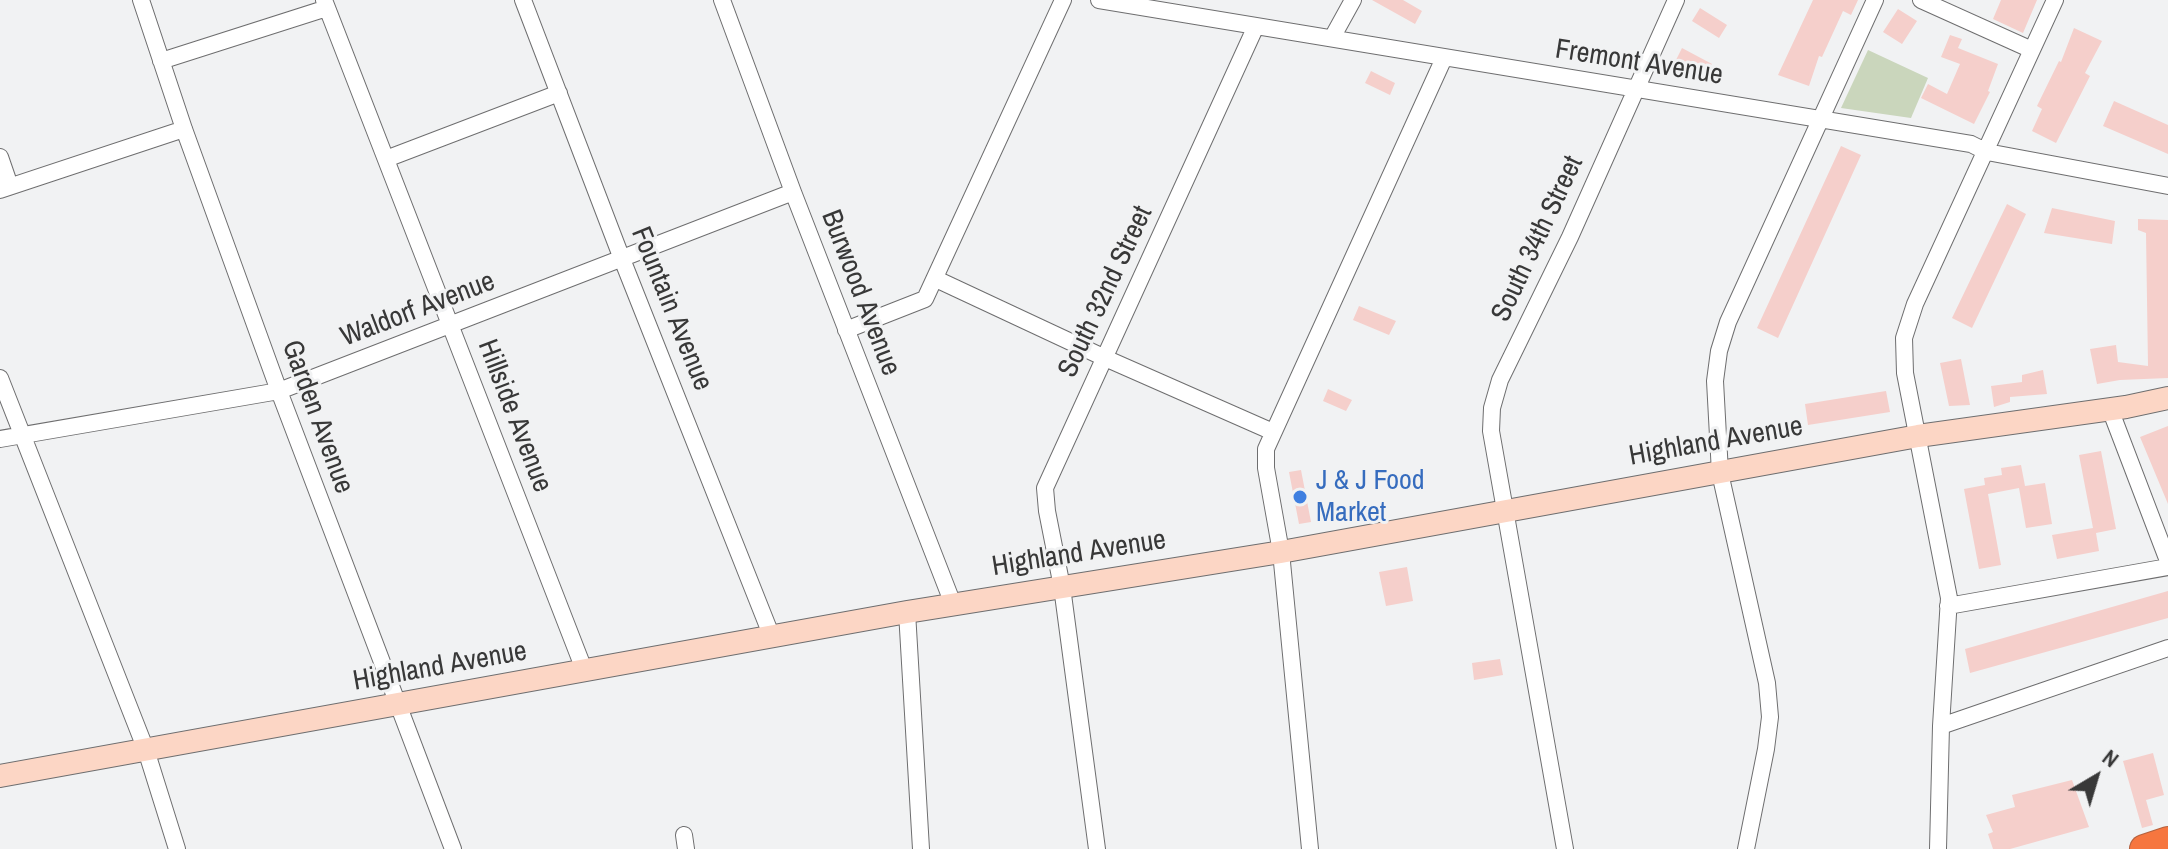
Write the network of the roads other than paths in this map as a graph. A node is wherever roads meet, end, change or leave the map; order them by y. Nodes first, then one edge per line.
1 (141, 0) edge
2 (523, 0) edge
3 (722, 0) edge
4 (1063, 0) edge
5 (1099, 0) edge
6 (1353, 0) edge
7 (1676, 0) edge
8 (1875, 0) edge
9 (1921, 0) edge
10 (2055, 0) edge
11 (326, 4) edge
12 (1153, 4) edge
13 (1256, 26) junction
14 (1332, 38) junction
15 (2032, 50) junction
16 (1444, 58) junction
17 (161, 61) junction
18 (1636, 89) junction
19 (559, 93) junction
20 (1820, 120) junction
21 (184, 129) junction
22 (1987, 152) junction
23 (0, 157) edge
24 (386, 159) junction
25 (2168, 186) edge
26 (5, 188) edge
27 (793, 192) junction
28 (622, 259) junction
29 (936, 279) junction
30 (451, 325) junction
31 (846, 330) junction
32 (1105, 358) junction
33 (0, 378) edge
34 (279, 391) junction
35 (2168, 398) edge
36 (2110, 409) junction
37 (1273, 432) junction
38 (22, 435) junction
39 (1918, 436) junction
40 (0, 439) edge
41 (1720, 473) junction
42 (1505, 510) junction
43 (1281, 552) junction
44 (2168, 564) edge
45 (1062, 587) junction
46 (953, 604) junction
47 (1948, 606) junction
48 (907, 612) junction
49 (772, 637) junction
50 (2168, 648) edge
51 (585, 672) junction
52 (398, 704) junction
53 (1941, 726) junction
54 (146, 750) junction
55 (0, 776) edge
56 (2168, 841) edge
57 (177, 849) edge
58 (453, 849) edge
59 (921, 849) edge
60 (1097, 849) edge
61 (1310, 849) edge
62 (1565, 849) edge
63 (1746, 849) edge
64 (1938, 849) edge
65 (2144, 849) edge

1 - 17 street, Garden Avenue
2 - 19 street, Fountain Avenue
3 - 27 street, Burwood Avenue
4 - 29 street
5 - 12 street, Fremont Avenue
6 - 14 street
7 - 18 street, South 34th Street
8 - 20 street
9 - 15 street
10 - 15 street
11 - 17 street
11 - 24 street, Hillside Avenue
12 - 13 street, Fremont Avenue
13 - 14 street, Fremont Avenue
13 - 32 street, South 32nd Street
14 - 16 street, Fremont Avenue
15 - 22 street
16 - 18 street, Fremont Avenue
16 - 37 street
17 - 21 street, Garden Avenue
18 - 20 street, Fremont Avenue
18 - 42 street, South 34th Street
19 - 24 street
19 - 28 street, Fountain Avenue
20 - 22 street, Fremont Avenue
20 - 41 street
21 - 26 street
21 - 34 street, Garden Avenue
22 - 25 street, Fremont Avenue
22 - 39 street
23 - 26 street
24 - 30 street, Hillside Avenue
27 - 28 street, Waldorf Avenue
27 - 31 street, Burwood Avenue
28 - 30 street, Waldorf Avenue
28 - 49 street, Fountain Avenue
29 - 31 street
29 - 32 street
30 - 34 street, Waldorf Avenue
30 - 51 street, Hillside Avenue
31 - 46 street, Burwood Avenue
32 - 37 street
32 - 45 street, South 32nd Street
33 - 38 street
34 - 38 street, Waldorf Avenue
34 - 52 street, Garden Avenue
35 - 36 street, Highland Avenue
36 - 39 street, Highland Avenue
36 - 44 street
37 - 43 street
38 - 40 street, Waldorf Avenue
38 - 54 street
39 - 41 street, Highland Avenue
39 - 47 street
41 - 42 street, Highland Avenue
41 - 63 street
42 - 43 street, Highland Avenue
42 - 62 street, South 34th Street
43 - 45 street, Highland Avenue
43 - 61 street
44 - 47 street
45 - 46 street, Highland Avenue
45 - 60 street, South 32nd Street
46 - 48 street, Highland Avenue
47 - 53 street
48 - 49 street, Highland Avenue
48 - 59 street
49 - 51 street, Highland Avenue
50 - 53 street
51 - 52 street, Highland Avenue
52 - 54 street, Highland Avenue
52 - 58 street, Garden Avenue
53 - 64 street
54 - 55 street, Highland Avenue
54 - 57 street
56 - 65 highway

